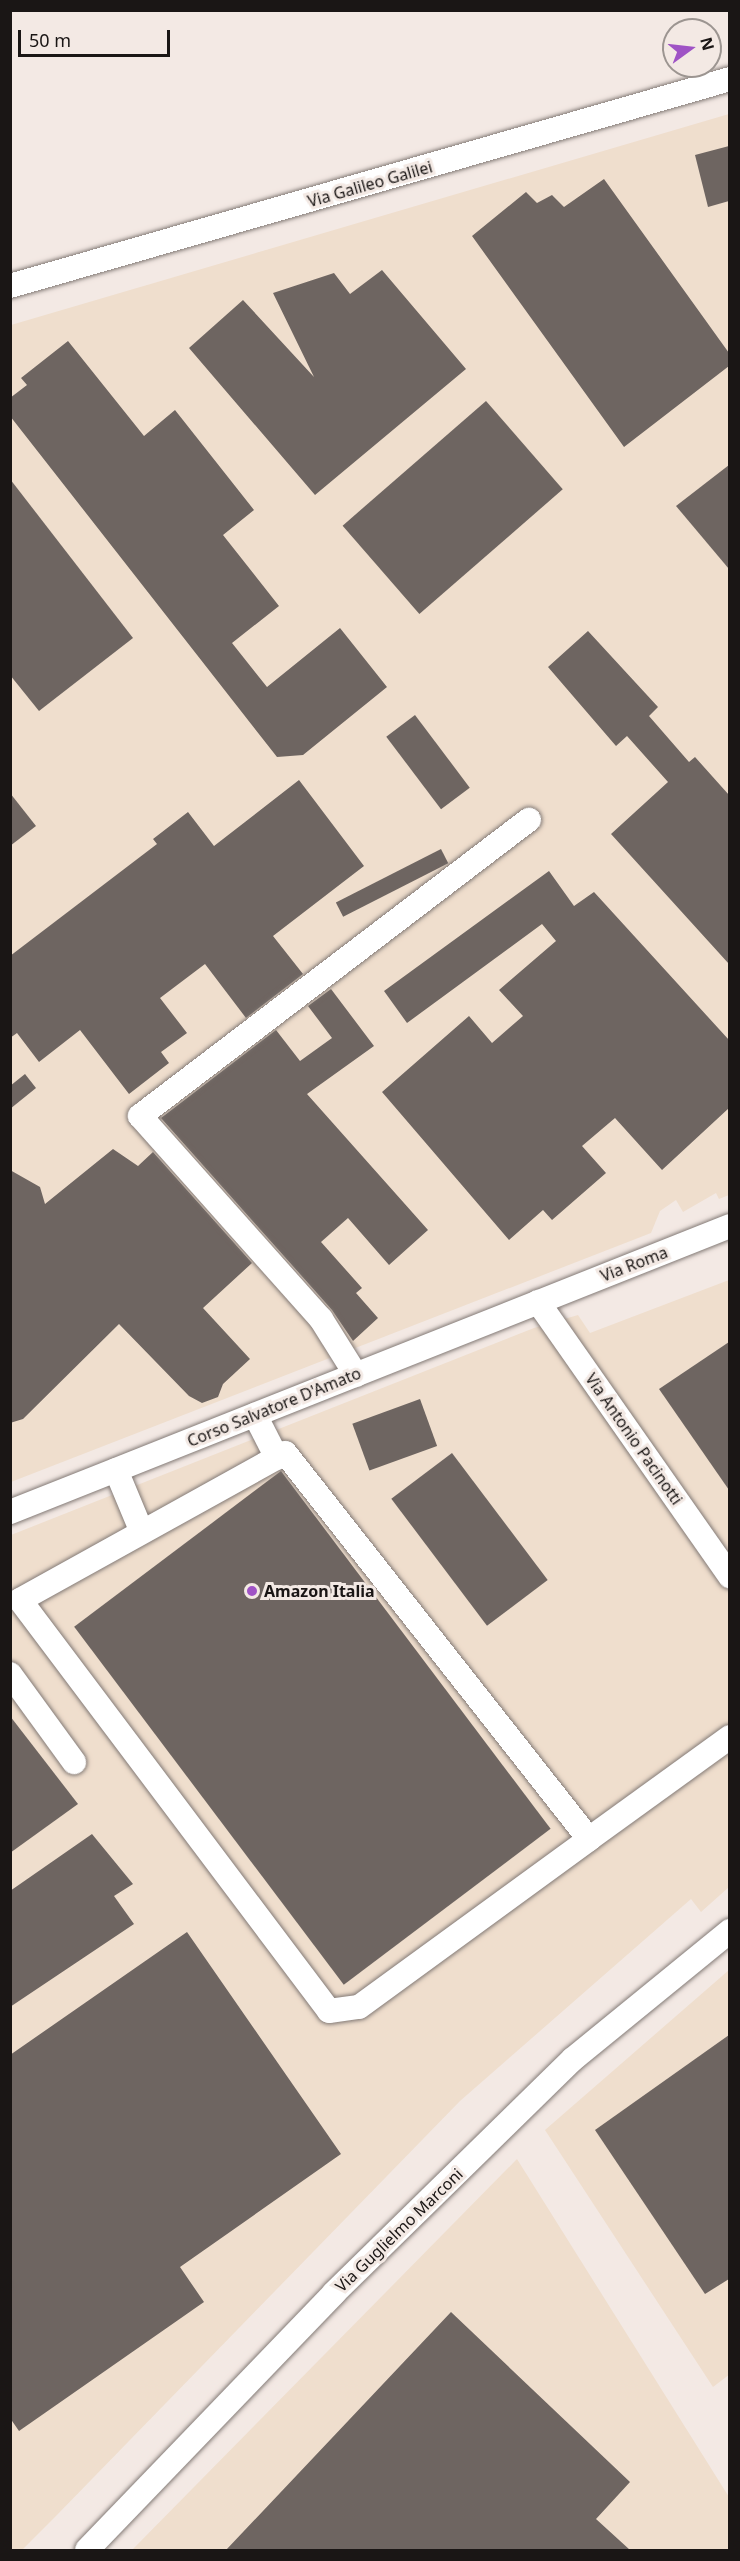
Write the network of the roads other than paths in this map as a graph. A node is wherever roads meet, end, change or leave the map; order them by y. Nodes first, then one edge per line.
1 (729, 80) edge
2 (10, 286) edge
3 (529, 820) dead end
4 (729, 1226) edge
5 (538, 1302) junction
6 (356, 1375) junction
7 (255, 1415) junction
8 (277, 1458) junction
9 (116, 1470) junction
10 (10, 1512) edge
11 (141, 1530) junction
12 (729, 1576) edge
13 (10, 1674) edge
14 (729, 1737) edge
15 (74, 1762) dead end
16 (589, 1839) junction
17 (729, 1930) edge
18 (87, 2550) edge

1 - 2 street, Via Galileo Galilei
3 - 6 street
4 - 5 street, Via Roma
5 - 6 street, Corso Salvatore D'Amato
5 - 12 street, Via Antonio Pacinotti
6 - 7 street, Corso Salvatore D'Amato
7 - 8 street
7 - 9 street, Corso Salvatore D'Amato
8 - 11 street
8 - 16 street
9 - 10 street, Corso Salvatore D'Amato
9 - 11 street
11 - 16 street
13 - 15 street
14 - 16 street
17 - 18 street, Via Guglielmo Marconi

